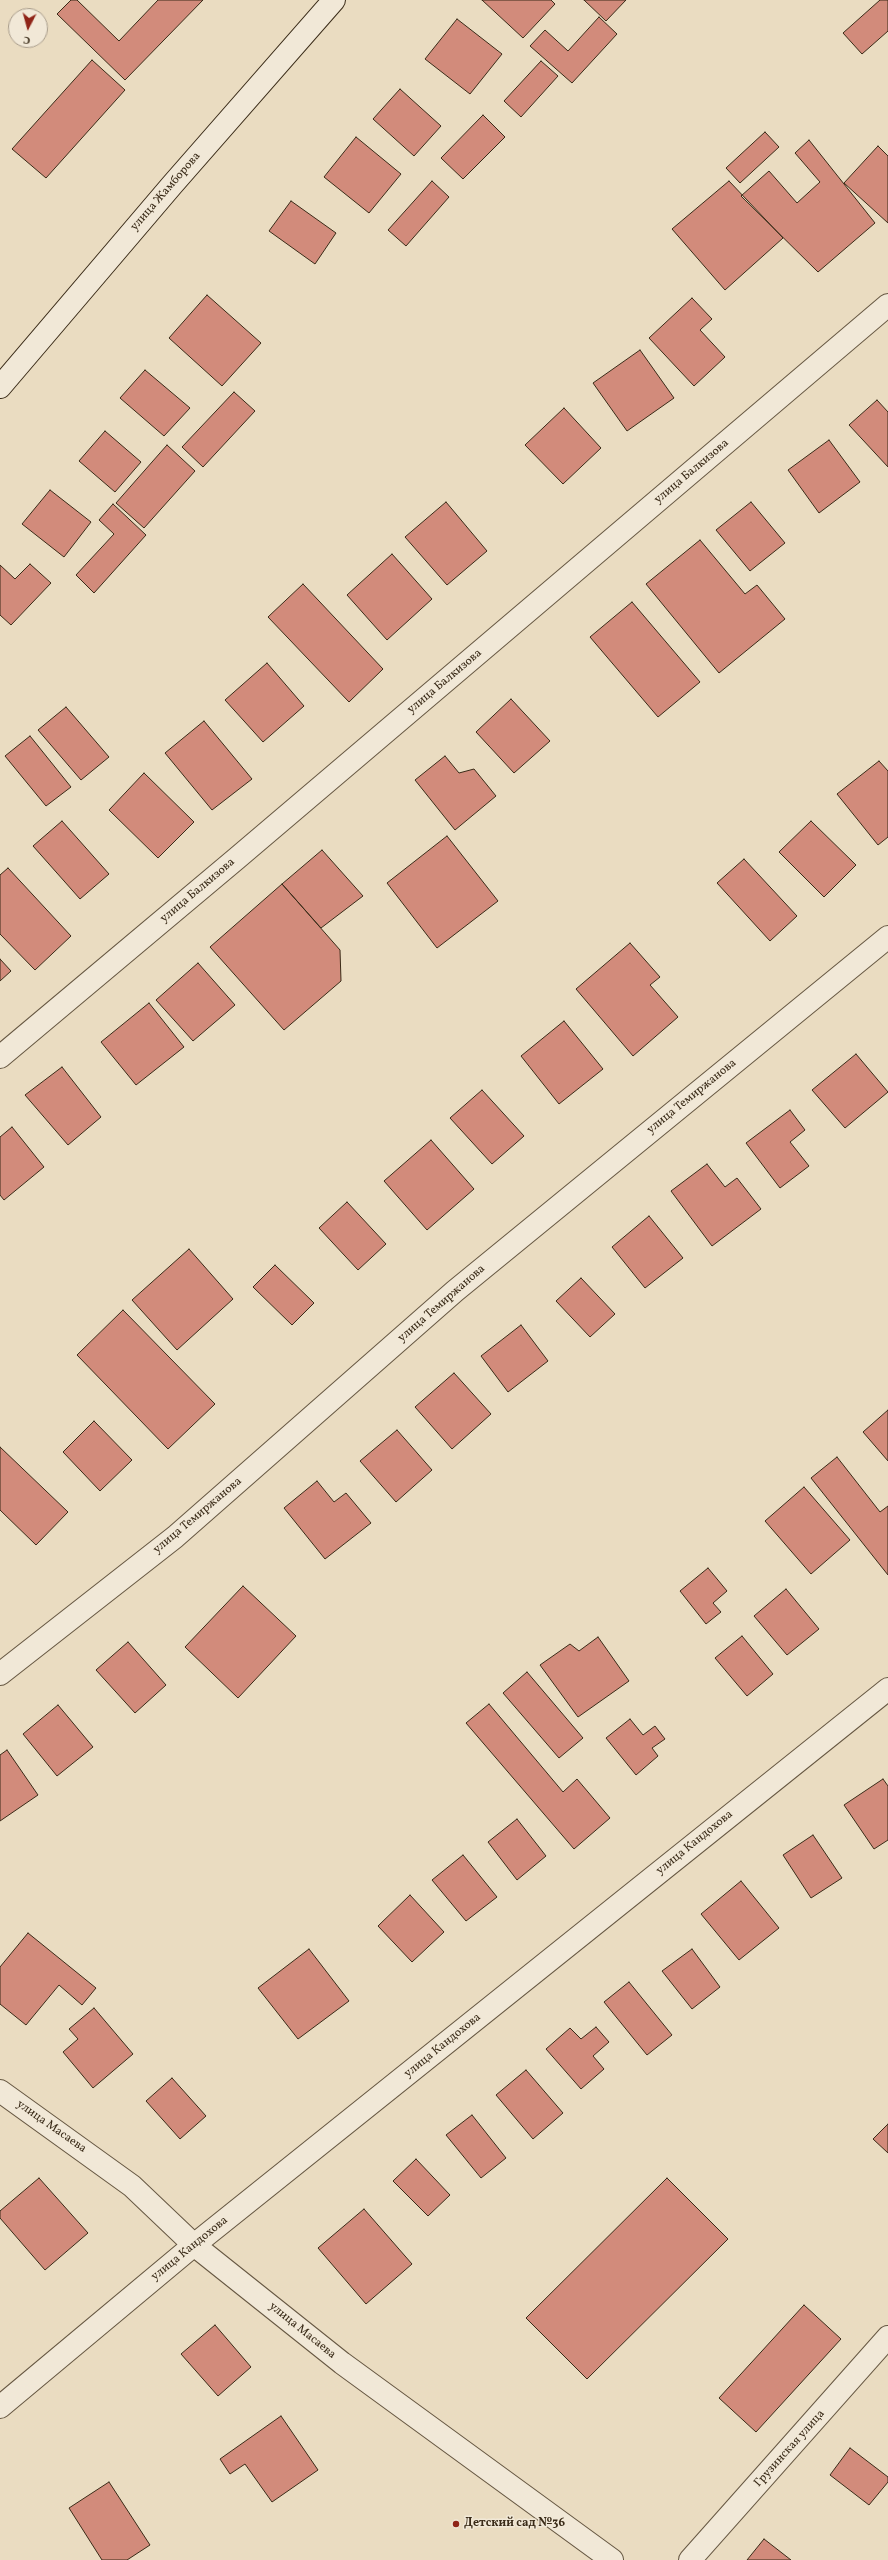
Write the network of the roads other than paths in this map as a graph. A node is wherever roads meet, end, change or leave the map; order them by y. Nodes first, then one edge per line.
1 (334, 0) edge
2 (888, 305) edge
3 (0, 387) edge
4 (888, 937) edge
5 (0, 1057) edge
6 (0, 1674) edge
7 (888, 1689) edge
8 (0, 2091) edge
9 (194, 2245) junction
10 (888, 2337) edge
11 (0, 2406) edge
12 (612, 2560) edge
13 (690, 2560) edge

1 - 3 street, улица Жамборова
2 - 5 street, улица Балкизова
4 - 6 street, улица Темиржанова
7 - 9 street, улица Кандохова
8 - 9 street, улица Масаева
9 - 11 street, улица Кандохова
9 - 12 street, улица Масаева
10 - 13 street, Грузинская улица

